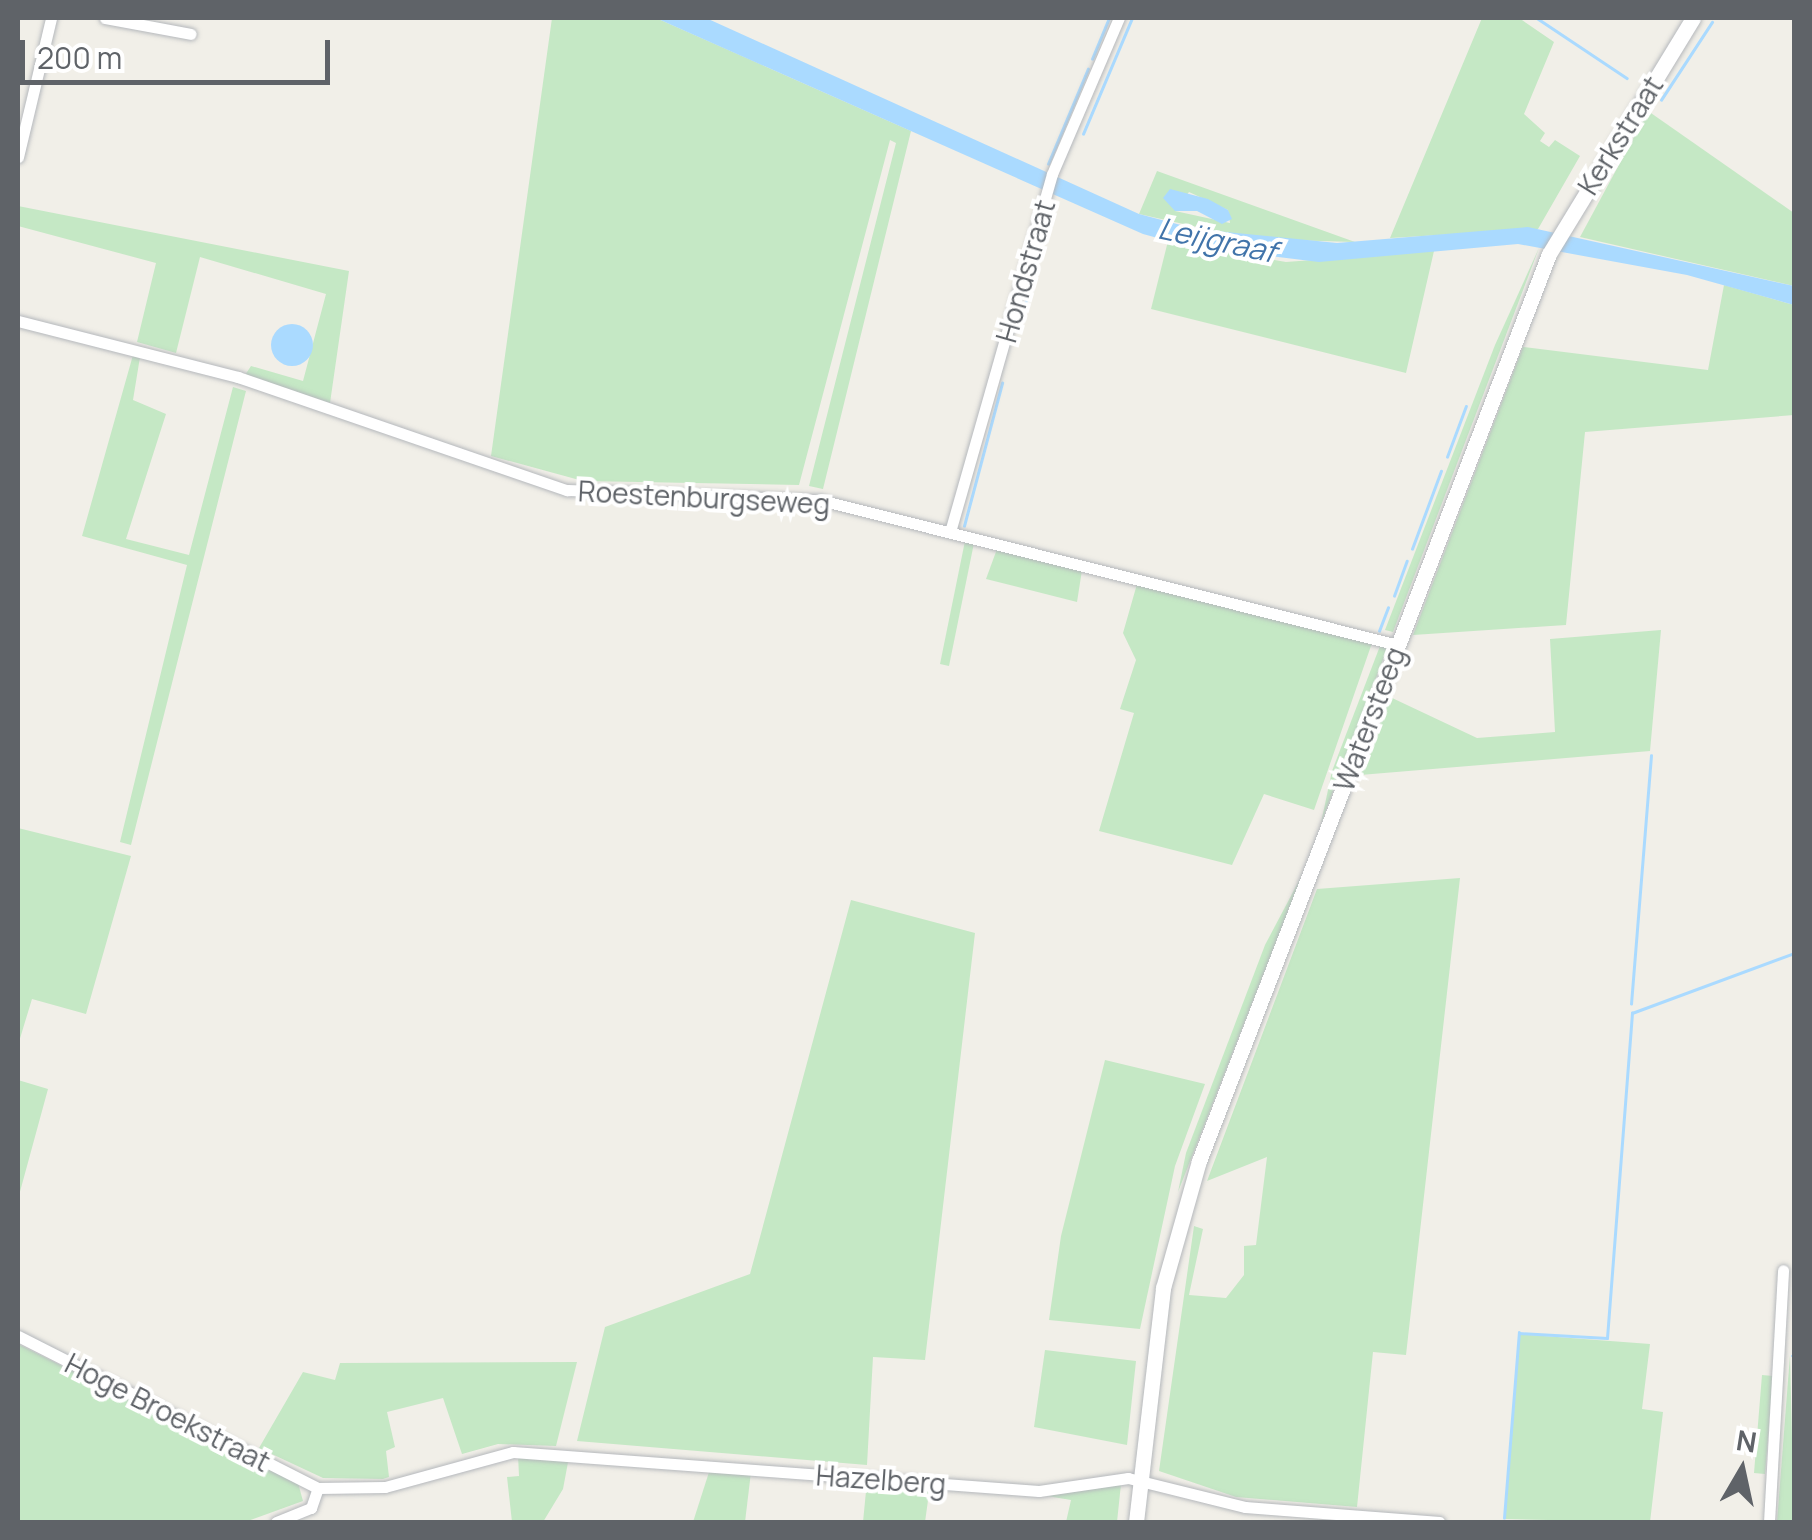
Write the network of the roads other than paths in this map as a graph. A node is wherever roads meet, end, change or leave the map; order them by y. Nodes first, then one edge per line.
1 (50, 18) edge
2 (105, 18) edge
3 (1119, 18) edge
4 (1693, 18) edge
5 (191, 34) dead end
6 (18, 157) edge
7 (1550, 254) joint
8 (18, 320) edge
9 (950, 532) junction
10 (1398, 645) junction
11 (1783, 1270) dead end
12 (18, 1336) edge
13 (1141, 1480) junction
14 (318, 1488) junction
15 (276, 1522) edge
16 (1136, 1522) edge
17 (1439, 1522) edge
18 (1769, 1522) edge

1 - 6 street
2 - 5 street
3 - 9 street, Hondstraat
4 - 7 street, Kerkstraat
7 - 10 street, Watersteeg
8 - 9 street, Roestenburgseweg
9 - 10 street, Roestenburgseweg
10 - 13 street, Watersteeg
11 - 18 street
12 - 14 street, Hoge Broekstraat
13 - 14 street, Hazelberg
13 - 16 street, Watersteeg
13 - 17 street
14 - 15 street

